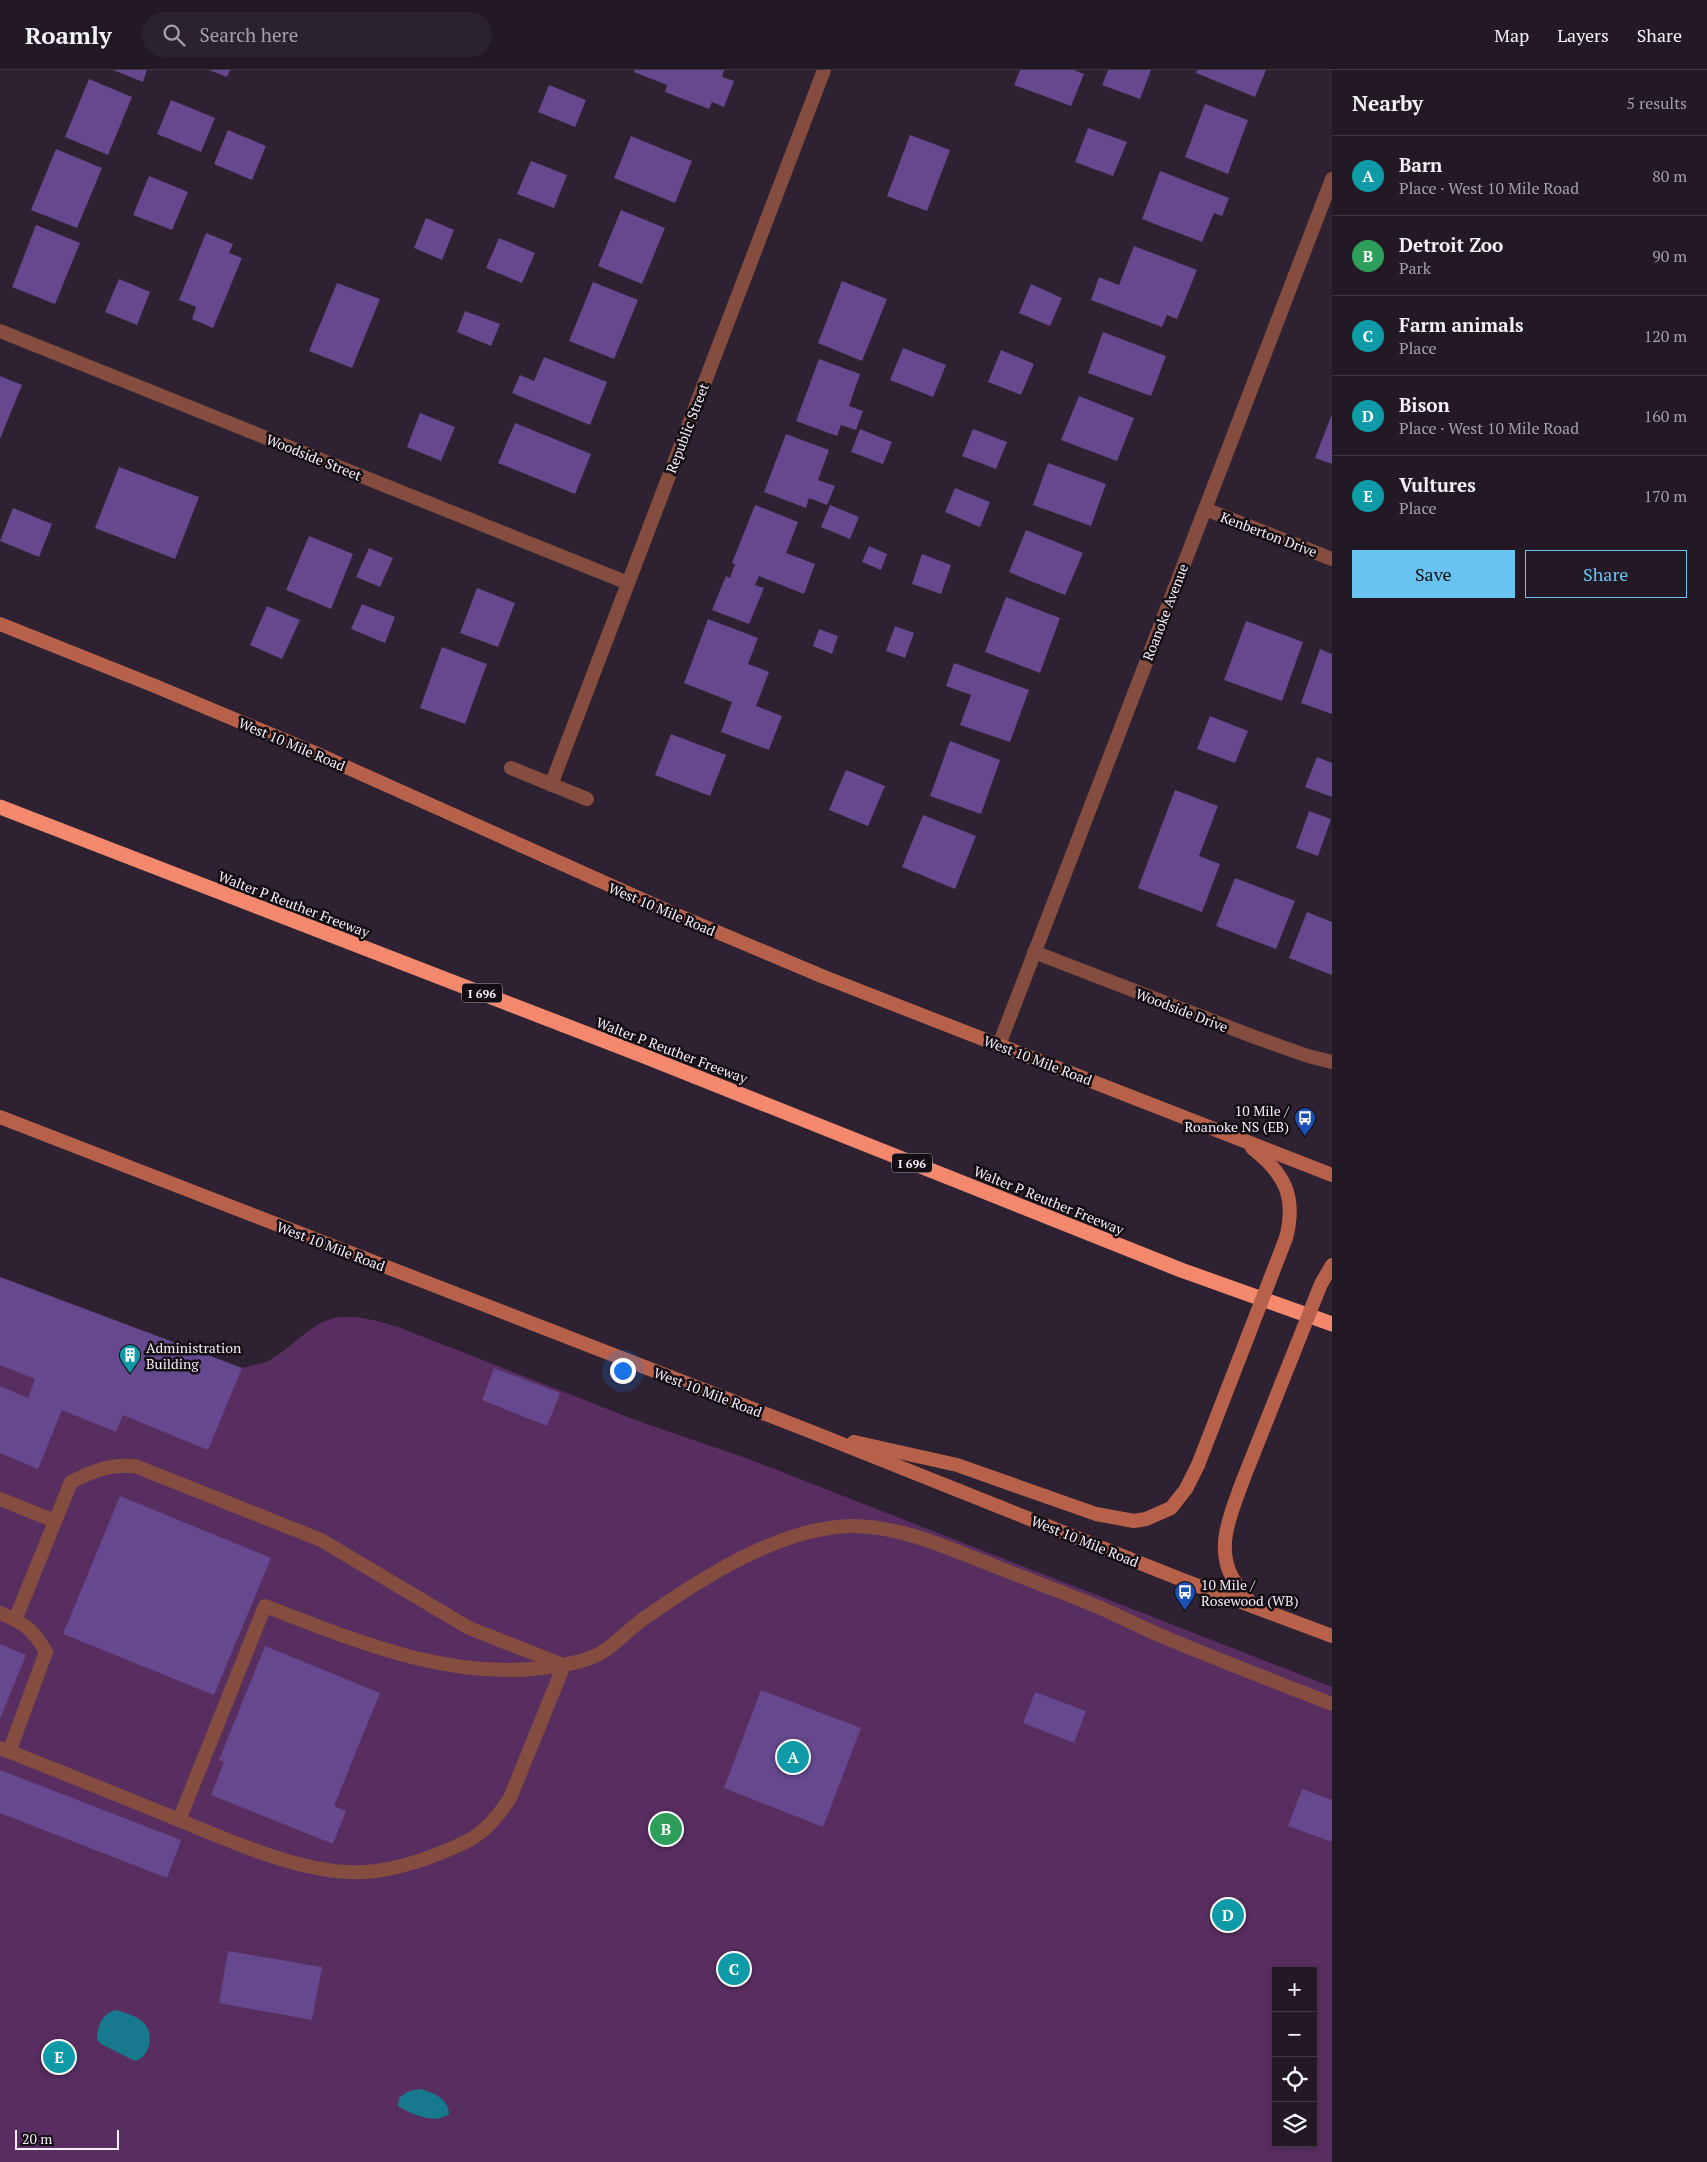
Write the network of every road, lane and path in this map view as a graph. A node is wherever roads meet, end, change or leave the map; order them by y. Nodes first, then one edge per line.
1 (824, 70) edge
2 (1332, 179) edge
3 (0, 331) edge
4 (1205, 509) junction
5 (1332, 559) edge
6 (628, 582) junction
7 (0, 624) edge
8 (511, 768) dead end
9 (551, 785) junction
10 (587, 799) dead end
11 (0, 807) edge
12 (1034, 952) junction
13 (999, 1045) junction
14 (1332, 1062) edge
15 (0, 1117) edge
16 (1242, 1140) junction
17 (1332, 1175) edge
18 (1332, 1265) edge
19 (1332, 1324) edge
20 (812, 1432) junction
21 (0, 1499) edge
22 (55, 1521) junction
23 (1253, 1606) junction
24 (0, 1613) edge
25 (15, 1620) junction
26 (1332, 1636) edge
27 (564, 1665) junction
28 (1332, 1704) edge
29 (4, 1750) edge
30 (179, 1820) junction

1 - 6 street, Republic Street
2 - 4 street, Roanoke Avenue
3 - 6 street, Woodside Street
4 - 5 street, Kenberton Drive
4 - 12 street, Roanoke Avenue
6 - 9 street, Republic Street
7 - 13 main road, West 10 Mile Road
8 - 9 street
9 - 10 street
11 - 19 highway, Walter P Reuther Freeway / I 696
12 - 13 street, Roanoke Avenue
12 - 14 street, Woodside Drive
13 - 16 main road, West 10 Mile Road
15 - 20 main road, West 10 Mile Road
16 - 17 main road, West 10 Mile Road
16 - 20 main road, bridge
18 - 23 main road, bridge
20 - 23 main road, West 10 Mile Road
21 - 22 street
22 - 25 street
22 - 27 street
23 - 26 main road, West 10 Mile Road
24 - 25 street
25 - 29 street
27 - 28 street
27 - 30 street
27 - 30 street
29 - 30 street

